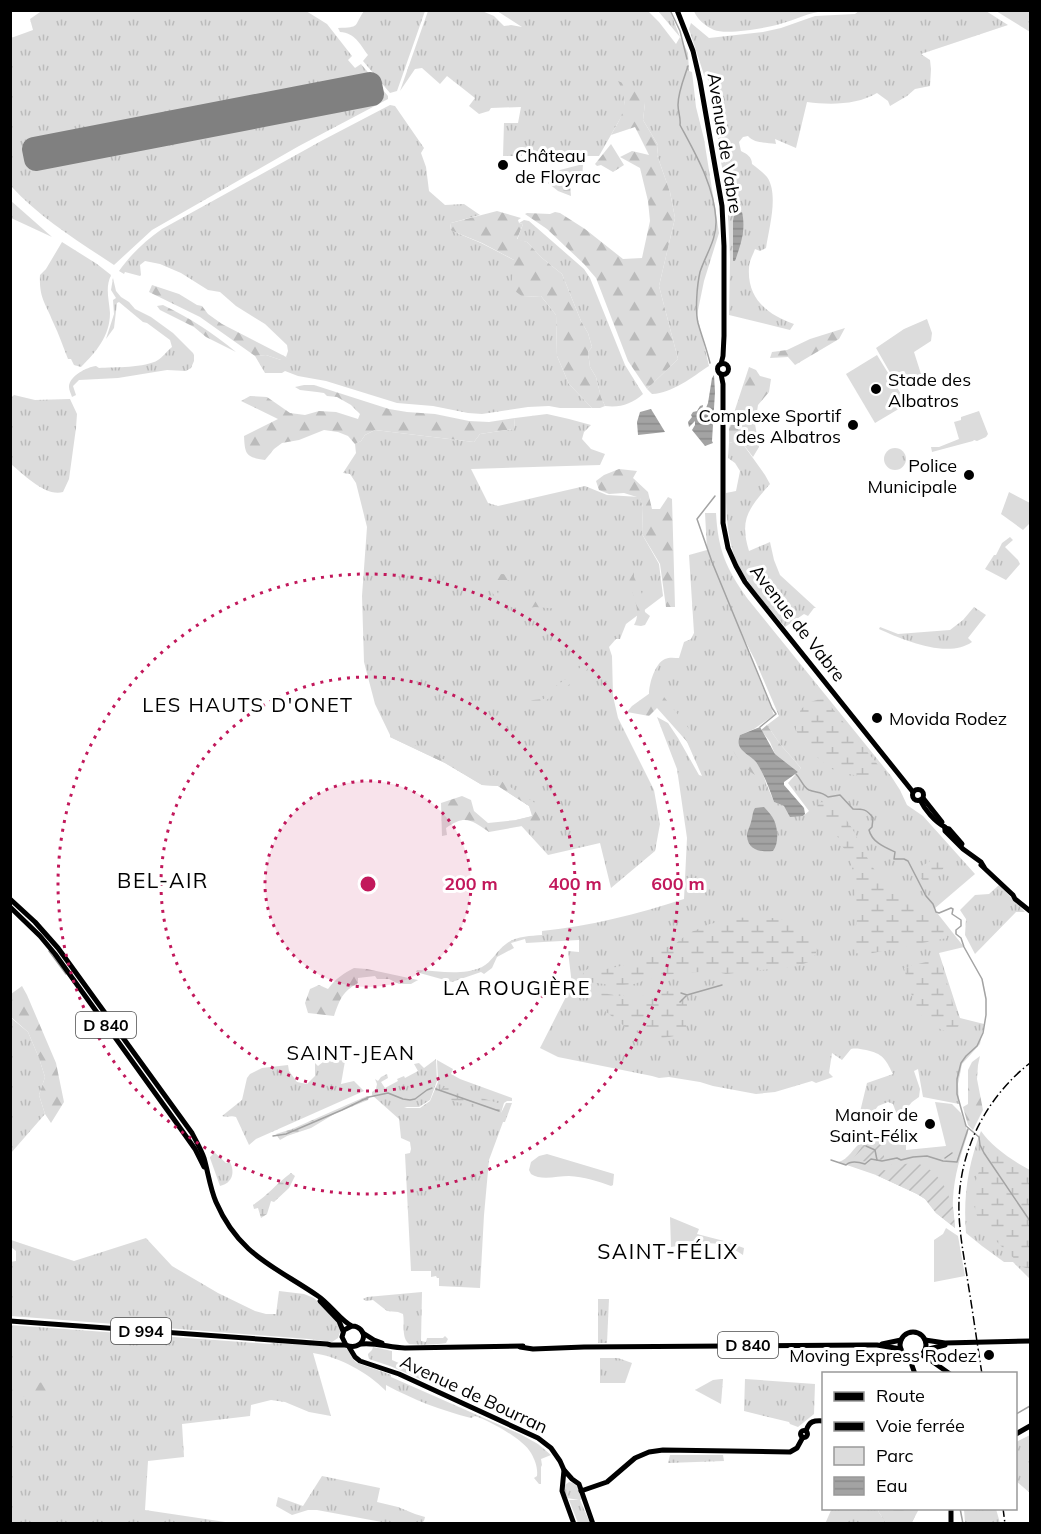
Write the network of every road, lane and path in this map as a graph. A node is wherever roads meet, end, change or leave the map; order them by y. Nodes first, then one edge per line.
1 (677, 10) edge
2 (724, 364) junction
3 (723, 374) junction
4 (10, 898) edge
5 (10, 907) edge
6 (1030, 911) edge
7 (206, 1171) junction
8 (308, 1289) junction
9 (10, 1321) edge
10 (352, 1326) junction
11 (343, 1333) junction
12 (363, 1333) junction
13 (901, 1340) junction
14 (925, 1340) junction
15 (1030, 1343) edge
16 (327, 1344) junction
17 (359, 1345) junction
18 (877, 1345) junction
19 (347, 1346) junction
20 (413, 1348) junction
21 (901, 1349) junction
22 (925, 1350) junction
23 (919, 1356) junction
24 (909, 1357) junction
25 (359, 1360) junction
26 (914, 1371) edge
27 (947, 1372) edge
28 (822, 1421) edge
29 (564, 1470) junction
30 (572, 1479) junction
31 (564, 1483) junction
32 (581, 1491) junction
33 (574, 1524) edge
34 (593, 1524) edge

1 - 2 main road, Avenue de Vabre
2 - 3 main road
2 - 3 main road
3 - 6 main road, Avenue de Vabre
4 - 7 main road, D 840
5 - 7 main road, D 840
7 - 8 main road, D 840
8 - 10 main road, D 840
8 - 11 main road, D 840
9 - 16 main road, D 994
10 - 11 main road
10 - 12 main road
11 - 16 main road
11 - 19 main road
12 - 17 main road
12 - 20 main road, D 840
13 - 14 main road
13 - 18 main road, D 840
13 - 21 main road
14 - 15 main road
14 - 22 main road
15 - 22 main road
16 - 19 main road, D 994
17 - 19 main road
17 - 20 main road, D 840
17 - 25 main road
18 - 20 main road, D 840
18 - 21 main road, D 840
19 - 25 main road
21 - 24 main road
22 - 23 main road
23 - 24 main road
23 - 26 main road
23 - 27 main road
24 - 26 main road
25 - 29 main road, Avenue de Bourran
28 - 32 main road
29 - 30 main road, Avenue de Bourran
29 - 31 main road
30 - 31 main road
30 - 32 main road, Avenue de Bourran
31 - 33 main road
32 - 34 main road, Avenue de Bourran

